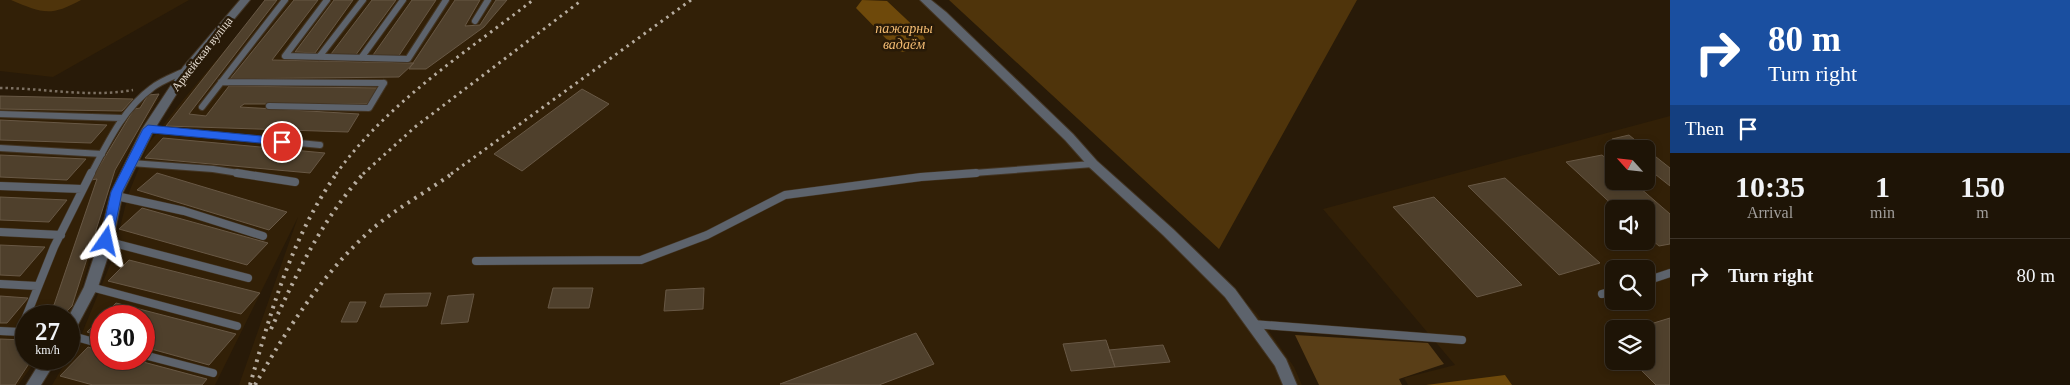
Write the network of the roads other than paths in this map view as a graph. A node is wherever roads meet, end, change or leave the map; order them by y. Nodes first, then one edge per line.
1 (245, 0) edge
2 (285, 0) edge
3 (327, 0) edge
4 (363, 0) edge
5 (403, 0) edge
6 (446, 0) edge
7 (488, 0) edge
8 (925, 0) edge
9 (475, 21) dead end
10 (318, 57) junction
11 (361, 58) junction
12 (187, 69) junction
13 (222, 82) junction
14 (269, 106) dead end
15 (202, 107) dead end
16 (0, 114) edge
17 (122, 118) junction
18 (148, 129) junction
19 (320, 145) dead end
20 (0, 148) edge
21 (102, 154) junction
22 (132, 164) junction
23 (1093, 164) junction
24 (295, 182) dead end
25 (0, 186) edge
26 (82, 189) junction
27 (116, 196) junction
28 (0, 232) edge
29 (61, 235) junction
30 (263, 236) dead end
31 (106, 241) junction
32 (476, 261) dead end
33 (1670, 273) edge
34 (248, 278) dead end
35 (1655, 278) edge
36 (0, 284) edge
37 (37, 286) junction
38 (91, 287) junction
39 (1605, 293) edge
40 (1602, 294) dead end
41 (80, 310) edge
42 (1252, 324) junction
43 (237, 326) dead end
44 (0, 331) edge
45 (1462, 340) dead end
46 (155, 358) edge
47 (43, 370) edge
48 (213, 373) dead end
49 (33, 385) edge
50 (1290, 385) edge

1 - 12 street, Армейская вуліца
2 - 13 lane
3 - 10 lane
4 - 10 lane
5 - 11 lane
6 - 11 lane
7 - 9 lane
8 - 23 street
10 - 11 lane
12 - 17 lane
12 - 18 street, Армейская вуліца
13 - 14 lane
13 - 15 lane
16 - 17 lane
17 - 21 lane
18 - 19 lane
18 - 22 street, Армейская вуліца
20 - 21 lane
21 - 26 lane
22 - 24 lane
22 - 27 street, Армейская вуліца
23 - 32 lane
23 - 42 street
25 - 26 lane
26 - 29 lane
27 - 30 lane
27 - 31 street, Армейская вуліца
28 - 29 lane
29 - 37 lane
31 - 34 lane
31 - 38 street, Армейская вуліца
33 - 35 lane
36 - 37 lane
37 - 44 lane
38 - 41 street, Армейская вуліца
38 - 43 lane
39 - 40 lane
42 - 45 lane
42 - 50 street
46 - 48 lane
47 - 49 street

